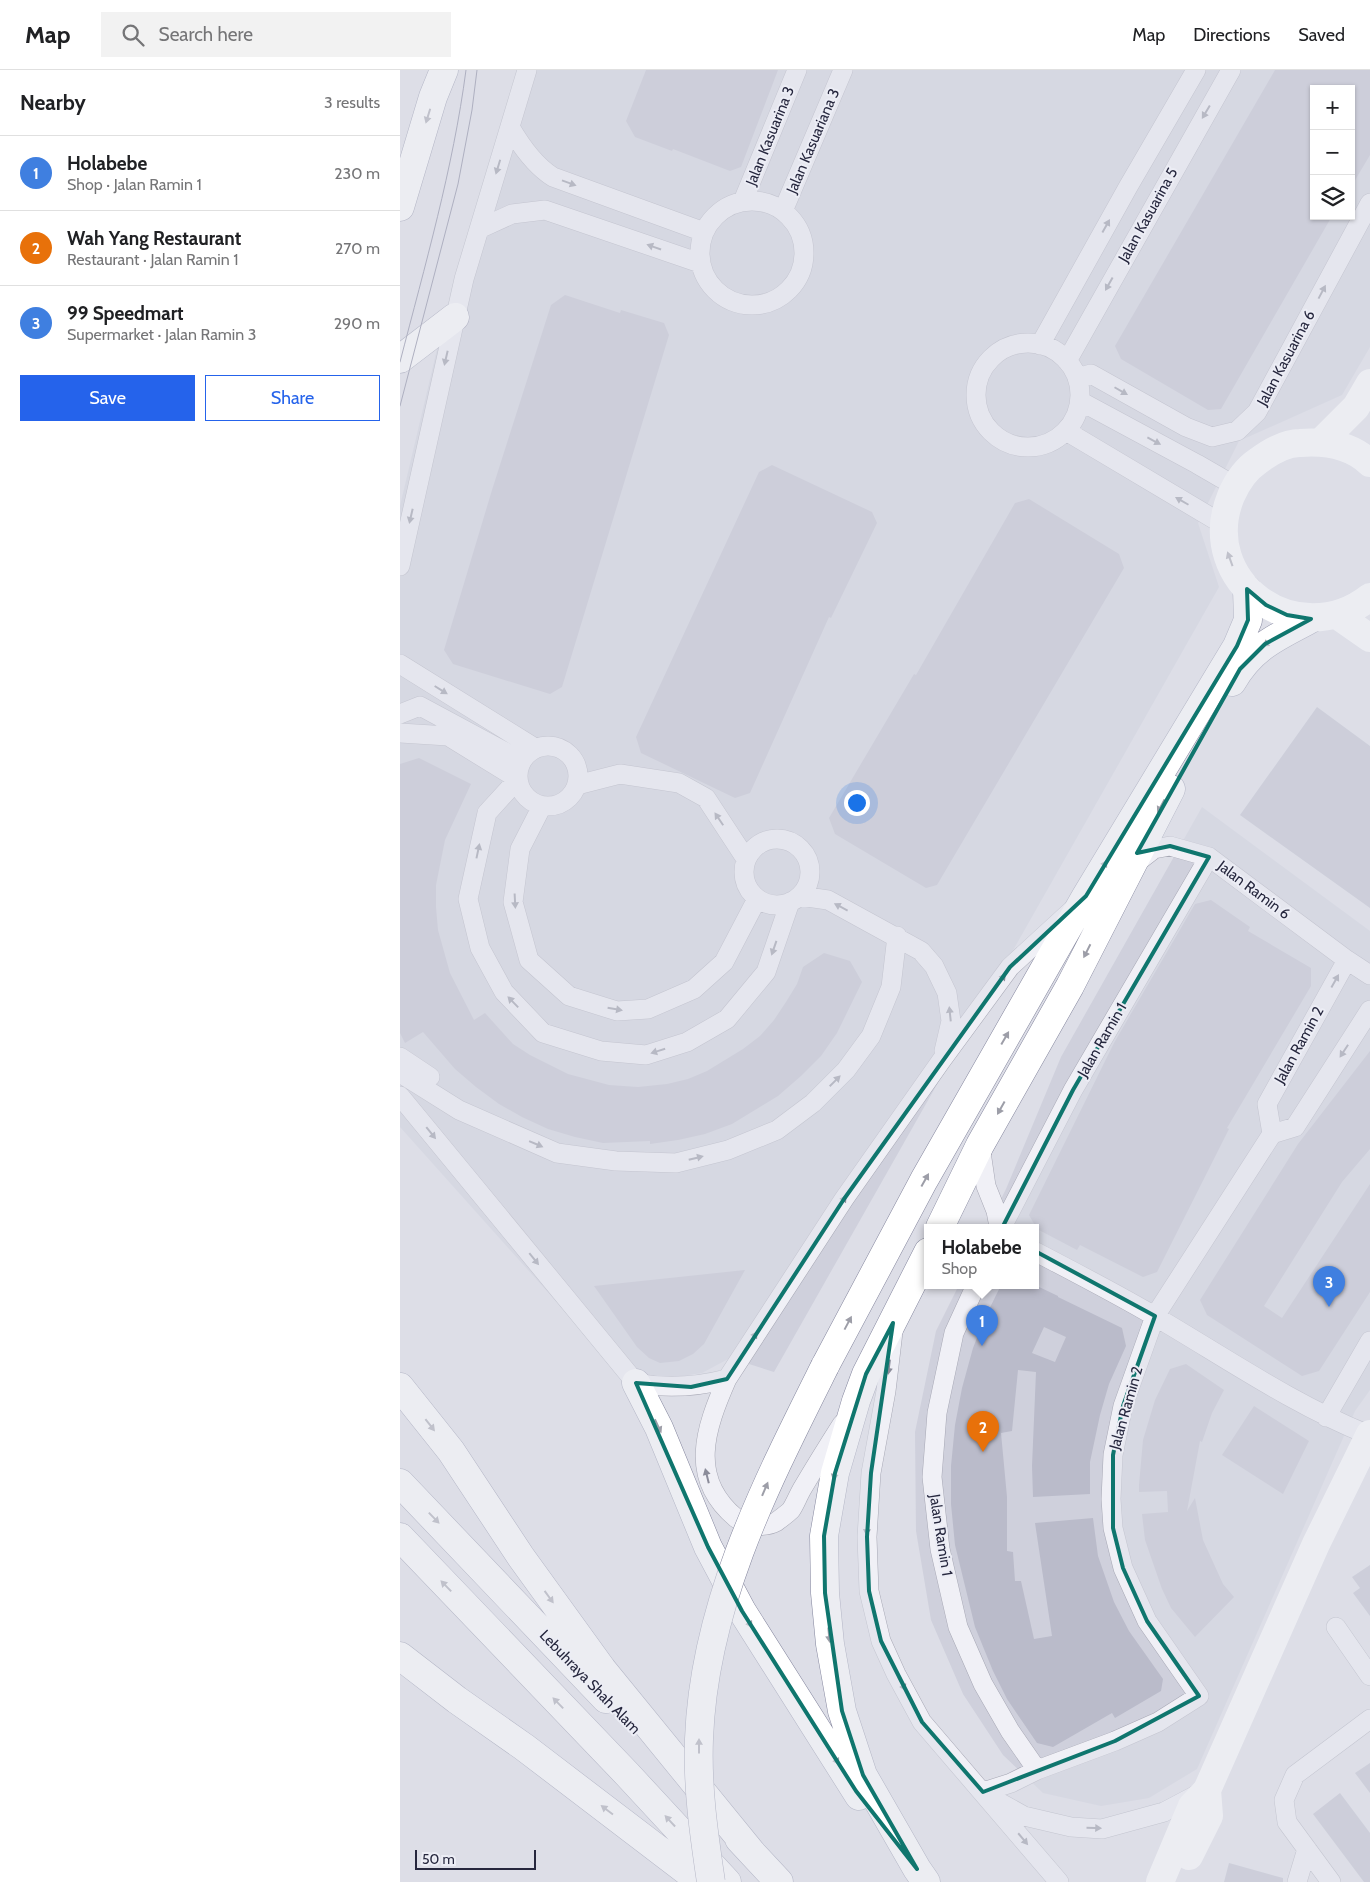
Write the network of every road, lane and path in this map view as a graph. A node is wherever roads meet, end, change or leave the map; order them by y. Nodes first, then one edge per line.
1 (444, 70) edge
2 (527, 70) edge
3 (797, 70) edge
4 (843, 70) edge
5 (1196, 70) edge
6 (1231, 70) edge
7 (510, 127) junction
8 (743, 201) junction
9 (1370, 203) edge
10 (400, 207) edge
11 (782, 211) junction
12 (479, 229) junction
13 (704, 232) junction
14 (700, 263) junction
15 (456, 317) junction
16 (1040, 345) junction
17 (400, 359) edge
18 (1067, 361) junction
19 (1077, 378) junction
20 (1370, 383) edge
21 (1080, 401) junction
22 (1066, 431) junction
23 (1321, 442) junction
24 (1370, 463) edge
25 (1235, 486) junction
26 (1224, 525) junction
27 (400, 566) edge
28 (1247, 589) junction
29 (1370, 597) edge
30 (1324, 617) junction
31 (1370, 638) edge
32 (400, 664) edge
33 (400, 714) edge
34 (400, 733) edge
35 (525, 762) junction
36 (577, 785) junction
37 (542, 806) junction
38 (1209, 857) junction
39 (746, 859) junction
40 (1129, 868) junction
41 (1086, 896) junction
42 (757, 899) junction
43 (795, 899) junction
44 (897, 936) junction
45 (1347, 960) junction
46 (1370, 975) edge
47 (1370, 1010) edge
48 (400, 1057) edge
49 (941, 1061) junction
50 (400, 1073) edge
51 (400, 1096) edge
52 (1272, 1134) junction
53 (514, 1135) junction
54 (980, 1146) junction
55 (941, 1224) edge
56 (1000, 1224) edge
57 (1003, 1224) edge
58 (1039, 1254) edge
59 (924, 1263) edge
60 (974, 1289) edge
61 (1155, 1316) junction
62 (895, 1319) junction
63 (1370, 1341) edge
64 (727, 1379) junction
65 (636, 1383) junction
66 (400, 1387) edge
67 (856, 1401) junction
68 (1326, 1417) junction
69 (1370, 1435) edge
70 (400, 1483) edge
71 (400, 1537) edge
72 (1336, 1627) dead end
73 (400, 1656) edge
74 (1370, 1676) edge
75 (1370, 1719) edge
76 (1037, 1770) junction
77 (1207, 1790) junction
78 (983, 1792) junction
79 (1307, 1849) junction
80 (752, 1852) junction
81 (921, 1876) edge
82 (701, 1882) edge
83 (711, 1882) edge
84 (727, 1882) edge
85 (779, 1882) edge
86 (1059, 1882) edge
87 (1160, 1882) edge
88 (1176, 1882) edge
89 (1297, 1882) edge
90 (1331, 1882) edge

1 -> 10 main road
2 - 7 street
3 - 8 street, Jalan Kasuarina 3
4 - 11 street, Jalan Kasuariana 3
16 -> 5 street, Jalan Kasuarina 5
6 -> 18 street, Jalan Kasuarina 5
7 -> 12 street
7 -> 13 street
8 - 11 street
8 - 13 street
19 -> 9 street, Jalan Kasuarina 6
11 - 14 street
14 -> 12 street
12 - 15 street
13 - 14 street
15 - 17 main road
15 -> 27 street
16 - 18 street
16 - 22 street
18 - 19 street
19 - 21 street
20 - 23 main road
21 - 22 street
21 -> 25 street
26 -> 22 street
23 - 24 main road
23 - 25 main road
25 - 26 main road
28 -> 26 main road
28 - 30 main road
41 -> 28 main road
29 - 30 main road
30 - 31 main road
30 -> 40 main road
32 -> 35 street
33 - 35 street
34 - 35 street
35 - 36 street
35 - 37 street
43 -> 35 street
36 - 37 street
39 -> 36 street
37 -> 42 street
38 - 40 street, Jalan Ramin 6
38 - 45 street, Jalan Ramin 6
38 - 57 street, Jalan Ramin 1
39 - 42 street
39 - 43 street
40 -> 54 main road
49 -> 41 street
83 -> 41 main road, bridge
42 - 43 street
44 -> 43 street
49 -> 44 street
53 -> 44 street
45 - 46 street, Jalan Ramin 6
52 -> 45 street, Jalan Ramin 2
47 -> 52 street
48 - 53 street
64 -> 49 street
50 - 53 street
51 -> 65 street
52 - 61 street, Jalan Ramin 2
54 - 55 main road
54 - 56 street
58 - 61 street
59 - 62 main road
60 - 76 street, Jalan Ramin 1
61 - 68 street
61 - 76 street, Jalan Ramin 2
62 - 67 main road
62 -> 78 street
63 - 68 street
64 - 65 street
67 -> 64 street
65 -> 81 main road
66 -> 80 main road
67 -> 81 main road
68 - 69 street
69 - 77 main road
70 -> 80 main road, Lebuhraya Shah Alam
84 -> 71 main road
72 - 74 street
82 -> 73 main road
75 - 79 street
76 - 78 street
78 -> 77 street
77 - 87 main road
77 - 88 main road
78 -> 86 street
79 - 89 street
79 - 90 street
80 - 85 main road, Lebuhraya Shah Alam

